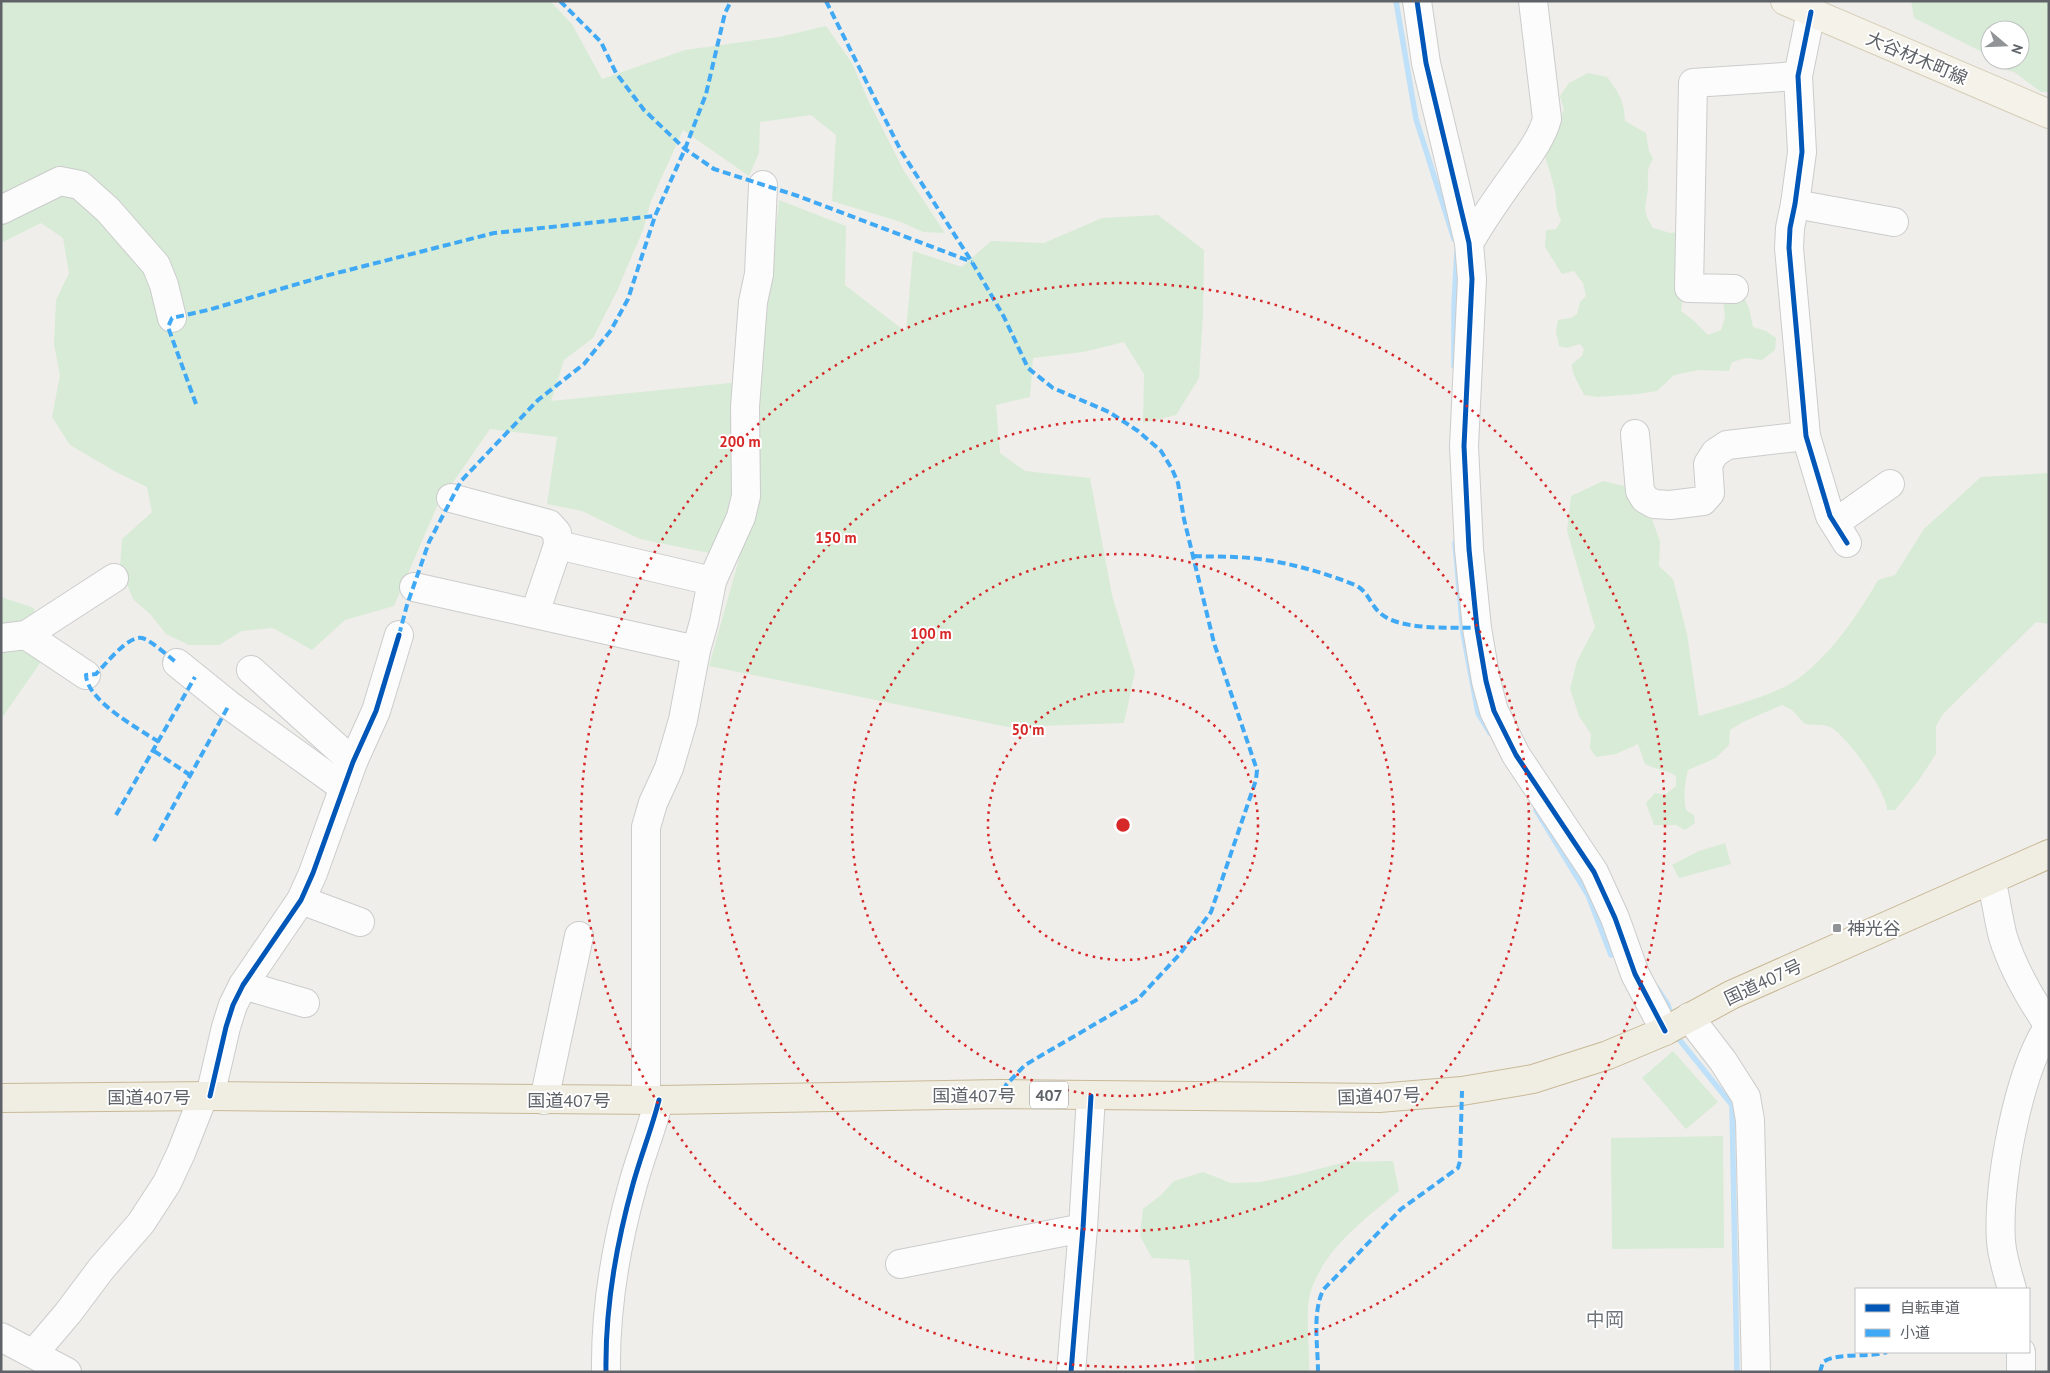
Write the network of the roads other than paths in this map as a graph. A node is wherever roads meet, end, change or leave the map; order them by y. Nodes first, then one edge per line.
1 (1417, 1) edge
2 (1533, 1) edge
3 (1785, 1) edge
4 (1811, 12) junction
5 (1798, 76) junction
6 (2049, 114) edge
7 (762, 185) dead end
8 (1795, 204) junction
9 (1, 210) edge
10 (1894, 222) dead end
11 (1469, 242) junction
12 (1734, 289) dead end
13 (172, 318) dead end
14 (1635, 434) dead end
15 (1806, 436) junction
16 (1890, 484) dead end
17 (452, 498) dead end
18 (558, 545) junction
19 (114, 578) dead end
20 (712, 581) junction
21 (414, 587) dead end
22 (535, 613) junction
23 (399, 635) dead end
24 (14, 636) edge
25 (696, 650) junction
26 (177, 663) dead end
27 (250, 670) dead end
28 (86, 675) dead end
29 (352, 762) junction
30 (344, 788) junction
31 (2049, 854) edge
32 (1991, 880) junction
33 (300, 900) junction
34 (360, 922) dead end
35 (579, 936) dead end
36 (244, 985) junction
37 (305, 1002) dead end
38 (1689, 1017) junction
39 (2049, 1026) edge
40 (1665, 1031) junction
41 (206, 1096) junction
42 (1091, 1096) junction
43 (1, 1098) edge
44 (544, 1100) junction
45 (653, 1100) junction
46 (1084, 1228) junction
47 (900, 1264) dead end
48 (2012, 1288) edge
49 (1, 1337) edge
50 (34, 1353) junction
51 (2021, 1353) edge
52 (67, 1372) edge
53 (606, 1372) edge
54 (1071, 1372) edge
55 (1756, 1372) edge
56 (2021, 1372) edge

1 - 11 street
2 - 11 street
3 - 4 main road, 大谷材木町線
4 - 5 street
4 - 6 main road, 大谷材木町線
5 - 8 street
5 - 12 street
7 - 20 street
8 - 10 street
8 - 15 street
9 - 13 street
11 - 40 street
14 - 15 street
15 - 16 street
17 - 18 street
18 - 20 street
18 - 22 street
19 - 24 street
20 - 25 street
21 - 22 street
22 - 25 street
23 - 29 street
24 - 28 street
25 - 45 street
26 - 30 street
27 - 29 street
29 - 30 street
30 - 33 street
31 - 32 highway, 国道407号 / 407
32 - 38 highway, 国道407号 / 407
32 - 39 street
33 - 34 street
33 - 36 street
35 - 44 street
36 - 37 street
36 - 41 street
38 - 40 highway, 国道407号 / 407
38 - 55 street
39 - 48 street
40 - 42 highway, 国道407号 / 407
41 - 43 highway, 国道407号 / 407
41 - 44 highway, 国道407号 / 407
41 - 50 street
42 - 45 highway, 国道407号 / 407
42 - 46 street
44 - 45 highway, 国道407号 / 407
45 - 53 street
46 - 47 street
46 - 54 street
49 - 50 street
50 - 52 street
51 - 56 street

